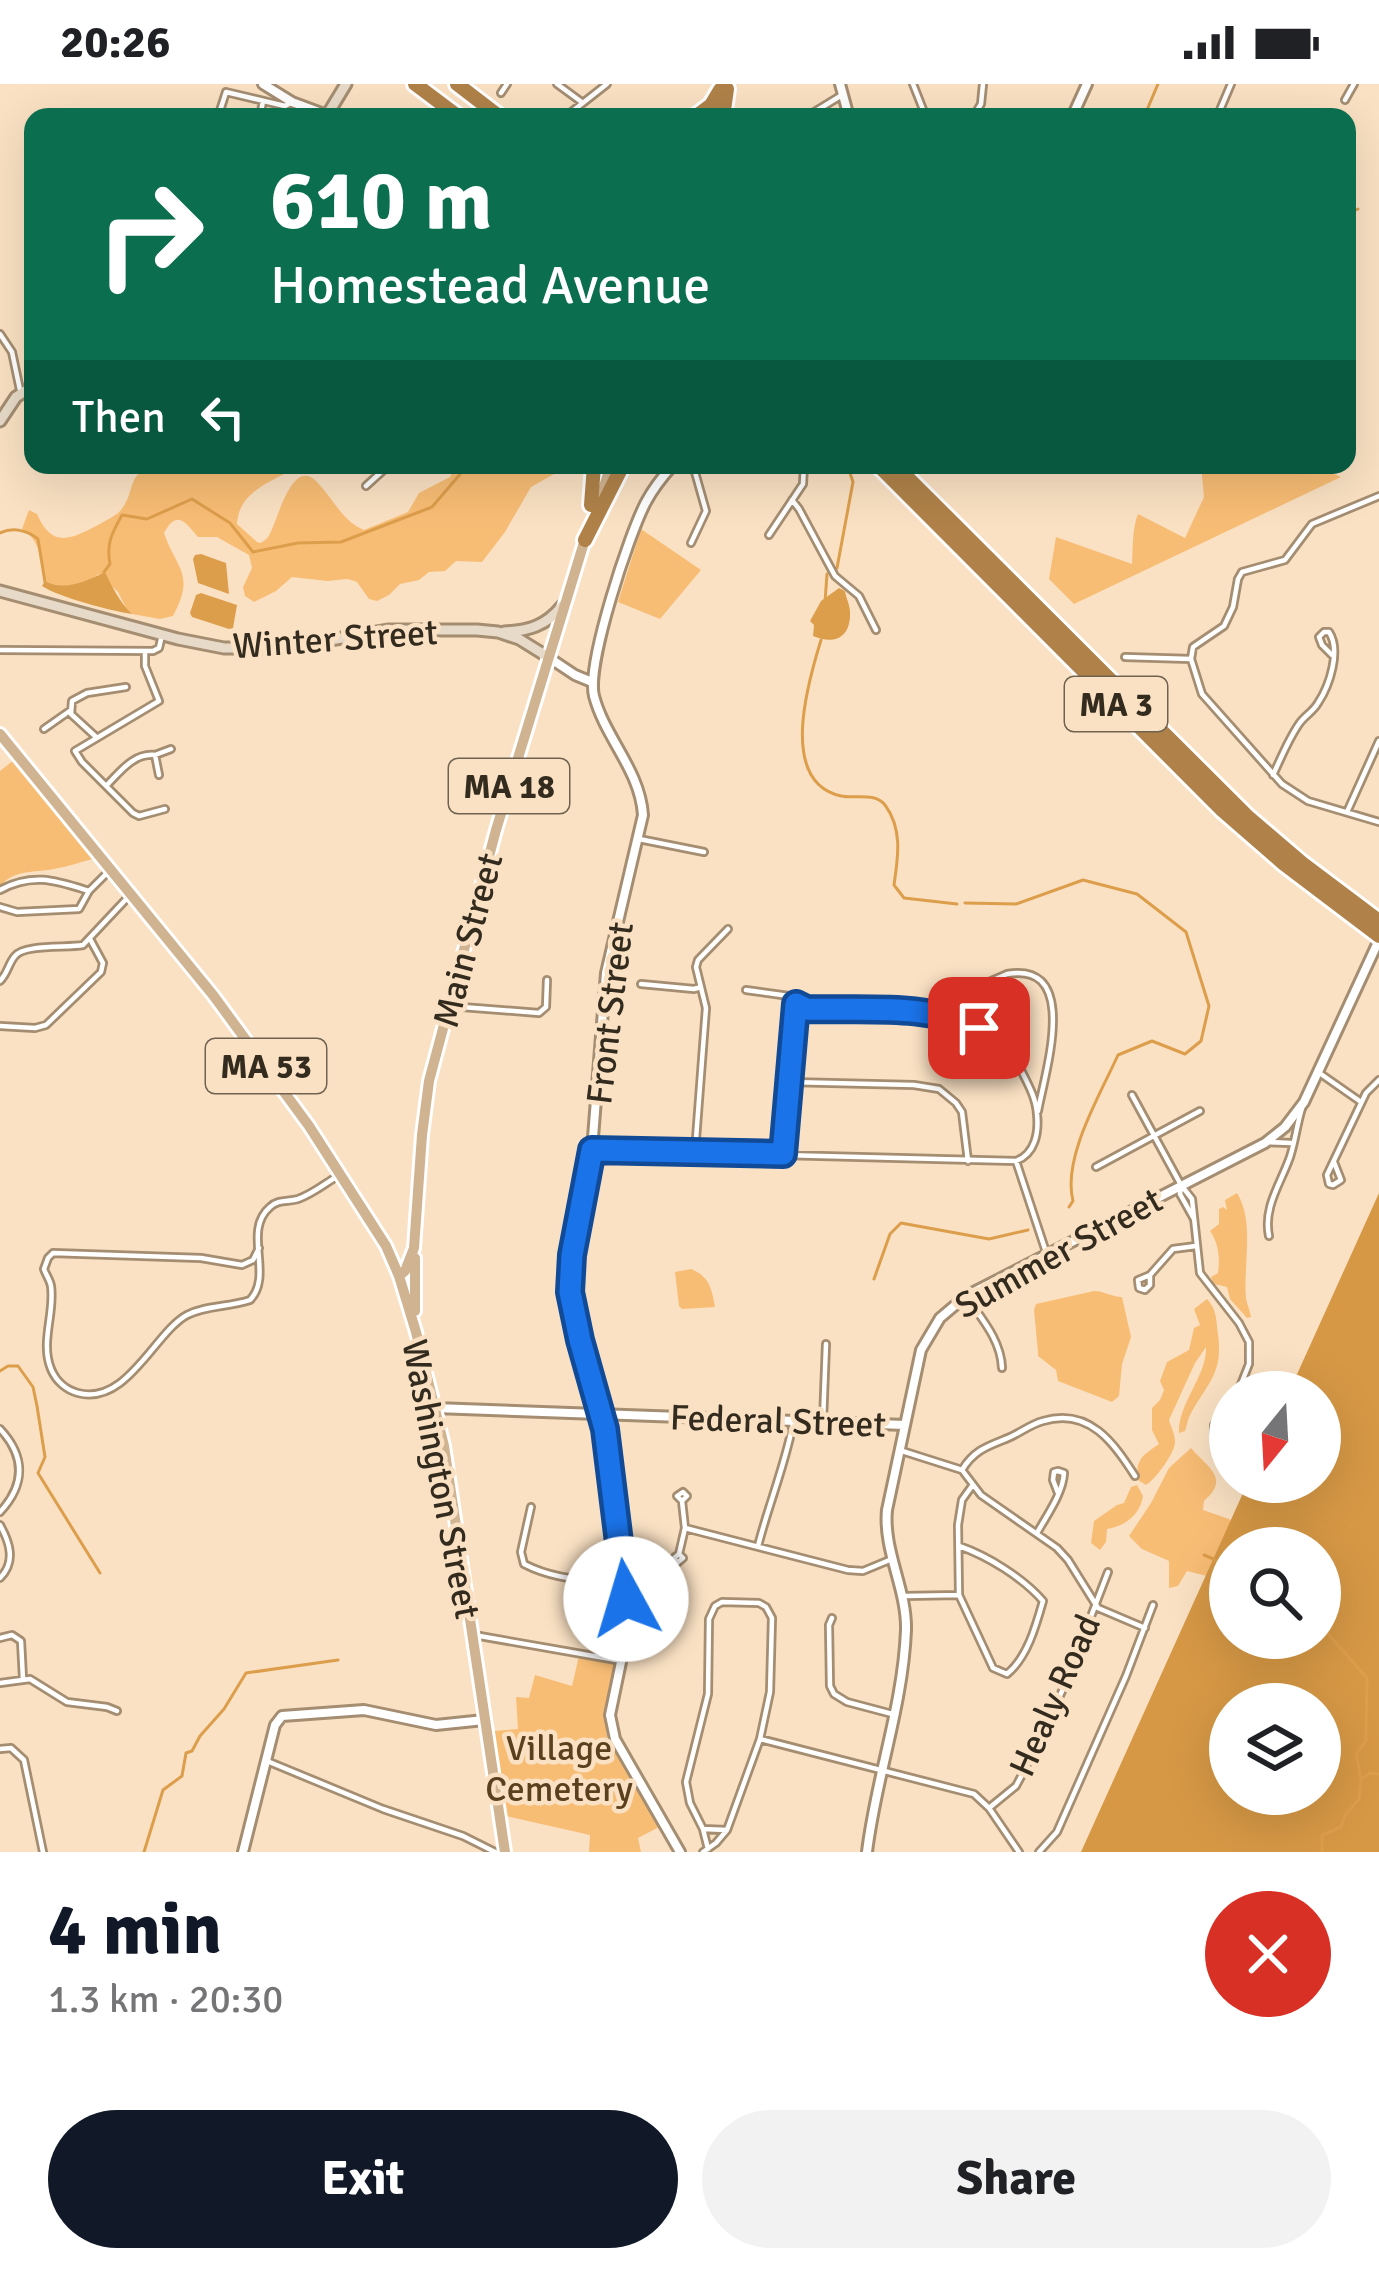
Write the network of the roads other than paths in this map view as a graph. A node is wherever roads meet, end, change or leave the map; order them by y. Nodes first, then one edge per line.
1 (263, 84) edge
2 (415, 84) edge
3 (447, 84) edge
4 (457, 84) edge
5 (507, 84) edge
6 (556, 84) edge
7 (607, 84) edge
8 (840, 84) edge
9 (1354, 84) edge
10 (501, 93) dead end
11 (842, 95) junction
12 (1345, 100) dead end
13 (263, 101) junction
14 (292, 102) junction
15 (583, 103) junction
16 (221, 108) edge
17 (262, 108) edge
18 (308, 108) edge
19 (446, 108) edge
20 (475, 108) edge
21 (488, 108) edge
22 (577, 108) edge
23 (821, 108) edge
24 (846, 108) edge
25 (0, 334) edge
26 (24, 392) edge
27 (21, 394) junction
28 (0, 421) edge
29 (379, 474) edge
30 (596, 474) edge
31 (608, 474) edge
32 (618, 474) edge
33 (666, 474) edge
34 (696, 474) edge
35 (804, 474) edge
36 (887, 474) edge
37 (904, 474) edge
38 (366, 486) dead end
39 (1378, 499) edge
40 (792, 500) junction
41 (591, 505) joint
42 (769, 535) dead end
43 (584, 539) junction
44 (691, 543) dead end
45 (0, 591) edge
46 (566, 601) junction
47 (876, 630) dead end
48 (498, 632) junction
49 (162, 635) junction
50 (0, 650) edge
51 (145, 652) junction
52 (1332, 655) dead end
53 (548, 657) junction
54 (1125, 658) dead end
55 (1191, 659) junction
56 (592, 682) junction
57 (126, 687) dead end
58 (70, 710) junction
59 (44, 729) dead end
60 (0, 734) edge
61 (96, 737) junction
62 (1379, 741) edge
63 (171, 749) dead end
64 (155, 755) junction
65 (159, 775) dead end
66 (1273, 775) junction
67 (106, 786) junction
68 (166, 809) dead end
69 (1346, 813) junction
70 (1379, 822) edge
71 (639, 838) junction
72 (704, 852) dead end
73 (111, 869) junction
74 (0, 890) edge
75 (89, 891) junction
76 (131, 894) junction
77 (0, 908) edge
78 (1376, 928) edge
79 (728, 929) dead end
80 (90, 939) junction
81 (547, 980) dead end
82 (0, 981) edge
83 (641, 984) dead end
84 (700, 987) junction
85 (746, 990) dead end
86 (953, 997) junction
87 (796, 1004) junction
88 (449, 1006) junction
89 (923, 1010) junction
90 (951, 1011) junction
91 (0, 1025) edge
92 (1318, 1072) junction
93 (1024, 1076) junction
94 (1045, 1076) junction
95 (1379, 1080) edge
96 (790, 1082) junction
97 (1132, 1095) dead end
98 (1304, 1102) junction
99 (1361, 1102) junction
100 (1200, 1111) dead end
101 (1037, 1116) junction
102 (1154, 1136) junction
103 (1265, 1142) junction
104 (1291, 1144) junction
105 (592, 1150) junction
106 (695, 1152) junction
107 (783, 1154) junction
108 (968, 1161) junction
109 (1016, 1161) junction
110 (1334, 1162) dead end
111 (1096, 1167) dead end
112 (340, 1174) junction
113 (1181, 1185) junction
114 (1269, 1236) dead end
115 (1196, 1246) junction
116 (259, 1248) junction
117 (414, 1248) junction
118 (1047, 1255) junction
119 (415, 1265) junction
120 (1150, 1276) dead end
121 (400, 1278) junction
122 (966, 1296) junction
123 (416, 1333) junction
124 (826, 1345) dead end
125 (1002, 1368) dead end
126 (1246, 1371) edge
127 (435, 1408) junction
128 (602, 1414) junction
129 (794, 1419) junction
130 (823, 1421) junction
131 (904, 1425) junction
132 (0, 1430) edge
133 (899, 1450) junction
134 (962, 1470) junction
135 (1135, 1476) dead end
136 (972, 1486) junction
137 (1058, 1492) dead end
138 (682, 1502) dead end
139 (531, 1507) dead end
140 (0, 1512) edge
141 (0, 1525) edge
142 (685, 1528) junction
143 (1037, 1533) junction
144 (758, 1546) junction
145 (959, 1546) junction
146 (679, 1554) dead end
147 (892, 1558) junction
148 (1108, 1572) dead end
149 (0, 1578) edge
150 (623, 1580) junction
151 (959, 1595) junction
152 (902, 1597) junction
153 (1095, 1604) junction
154 (1154, 1605) dead end
155 (832, 1618) dead end
156 (1145, 1628) junction
157 (471, 1634) junction
158 (0, 1638) edge
159 (622, 1660) junction
160 (23, 1679) junction
161 (0, 1684) edge
162 (117, 1711) dead end
163 (896, 1715) junction
164 (484, 1720) junction
165 (760, 1739) junction
166 (0, 1749) edge
167 (267, 1761) junction
168 (883, 1772) junction
169 (988, 1808) junction
170 (703, 1829) junction
171 (727, 1830) junction
172 (705, 1850) edge
173 (43, 1852) edge
174 (243, 1852) edge
175 (495, 1852) edge
176 (505, 1852) edge
177 (680, 1852) edge
178 (867, 1852) edge
179 (1019, 1852) edge
180 (1039, 1852) edge

1 - 14 street
2 - 19 highway
3 - 20 highway
4 - 21 highway
5 - 10 street
6 - 15 street
7 - 15 street
8 - 11 street
9 - 12 street
11 - 23 street
11 - 24 street
13 - 14 street
13 - 16 street
13 - 17 street
14 - 18 street
15 - 22 street
25 - 27 street
26 - 27 main road
27 - 28 main road
29 - 38 street
30 - 41 highway
31 - 43 main road, Main Street / MA 18
32 - 43 highway
33 - 56 street
34 - 44 street
35 - 40 street
36 - 78 highway, MA 3
37 - 78 highway, MA 3
39 - 55 street
40 - 42 street
40 - 47 street
41 - 43 main road, Main Street / MA 18
43 - 46 main road, Main Street / MA 18
45 - 49 main road, Winter Street
46 - 48 main road
46 - 53 main road, Main Street / MA 18
48 - 49 main road, Winter Street
48 - 53 main road, Winter Street
49 - 51 street
50 - 51 street
51 - 61 street
52 - 66 street
53 - 56 street, Winter Street
53 - 88 main road, Main Street / MA 18
54 - 55 street
55 - 66 street
56 - 71 street, Front Street
57 - 58 street
58 - 59 street
58 - 61 street
60 - 73 main road, Washington Street / MA 53
61 - 67 street
62 - 69 street
63 - 64 street
64 - 65 street
64 - 67 street
66 - 69 street
67 - 68 street
69 - 70 street
71 - 72 street
71 - 105 street, Front Street
73 - 75 street
73 - 76 main road, Washington Street / MA 53
74 - 75 street
75 - 77 street
76 - 80 street
76 - 112 main road, Washington Street / MA 53
78 - 92 street, Summer Street
79 - 84 street
80 - 82 street
80 - 91 street
81 - 88 street
83 - 84 street
84 - 106 street
85 - 87 street
86 - 89 street
86 - 90 street
86 - 94 street
87 - 89 street
87 - 96 street
88 - 117 main road, Main Street / MA 18
89 - 90 street
90 - 93 street
92 - 98 street, Summer Street
92 - 99 street
93 - 94 street
93 - 101 street
94 - 101 street
95 - 99 street
96 - 107 street
96 - 108 street
97 - 102 street
98 - 103 street, Summer Street
98 - 104 street
99 - 110 street
100 - 102 street
101 - 109 street
102 - 111 street
102 - 113 street
103 - 104 street
103 - 113 street, Summer Street
104 - 114 street
105 - 106 street
105 - 128 street, Front Street
106 - 107 street
107 - 108 street
108 - 109 street
109 - 118 street
112 - 116 street
112 - 121 main road, Washington Street / MA 53
113 - 115 street
113 - 118 street, Summer Street
115 - 120 street
115 - 126 street
116 - 116 street
117 - 119 main road, MA 18
117 - 121 main road, Main Street / MA 18
118 - 122 street, Summer Street
119 - 121 main road
119 - 123 main road
121 - 123 main road, Washington Street / MA 53
122 - 125 street
122 - 131 street, Summer Street
123 - 127 main road, Washington Street / MA 53
124 - 130 street
127 - 128 street, Federal Street
127 - 157 main road, Washington Street / MA 53
128 - 129 street, Federal Street
128 - 150 street, Front Street
129 - 130 street, Federal Street
129 - 144 street
130 - 131 street, Federal Street
131 - 133 street, Summer Street
132 - 140 street
133 - 134 street
133 - 147 street, Summer Street
134 - 135 street
134 - 136 street
136 - 143 street
136 - 145 street
137 - 143 street
138 - 142 street
139 - 150 street
141 - 149 street
142 - 144 street
142 - 146 street
143 - 153 street
144 - 147 street
145 - 151 street
145 - 151 street
147 - 152 street, Summer Street
148 - 153 street, Healy Road
150 - 159 street, Front Street
151 - 152 street
152 - 163 street, Summer Street
153 - 156 street
153 - 169 street, Healy Road
154 - 156 street
155 - 163 street
156 - 180 street
157 - 159 street
157 - 164 main road, Washington Street / MA 53
158 - 160 street
159 - 177 street, Front Street
160 - 161 street
160 - 162 street
163 - 168 street, Summer Street
164 - 167 street
164 - 176 main road, Washington Street / MA 53
165 - 168 street
165 - 170 street
165 - 171 street
166 - 173 street
167 - 174 street
167 - 175 street
168 - 169 street
168 - 178 street, Summer Street
169 - 179 street
170 - 171 street
170 - 172 street
171 - 172 street

